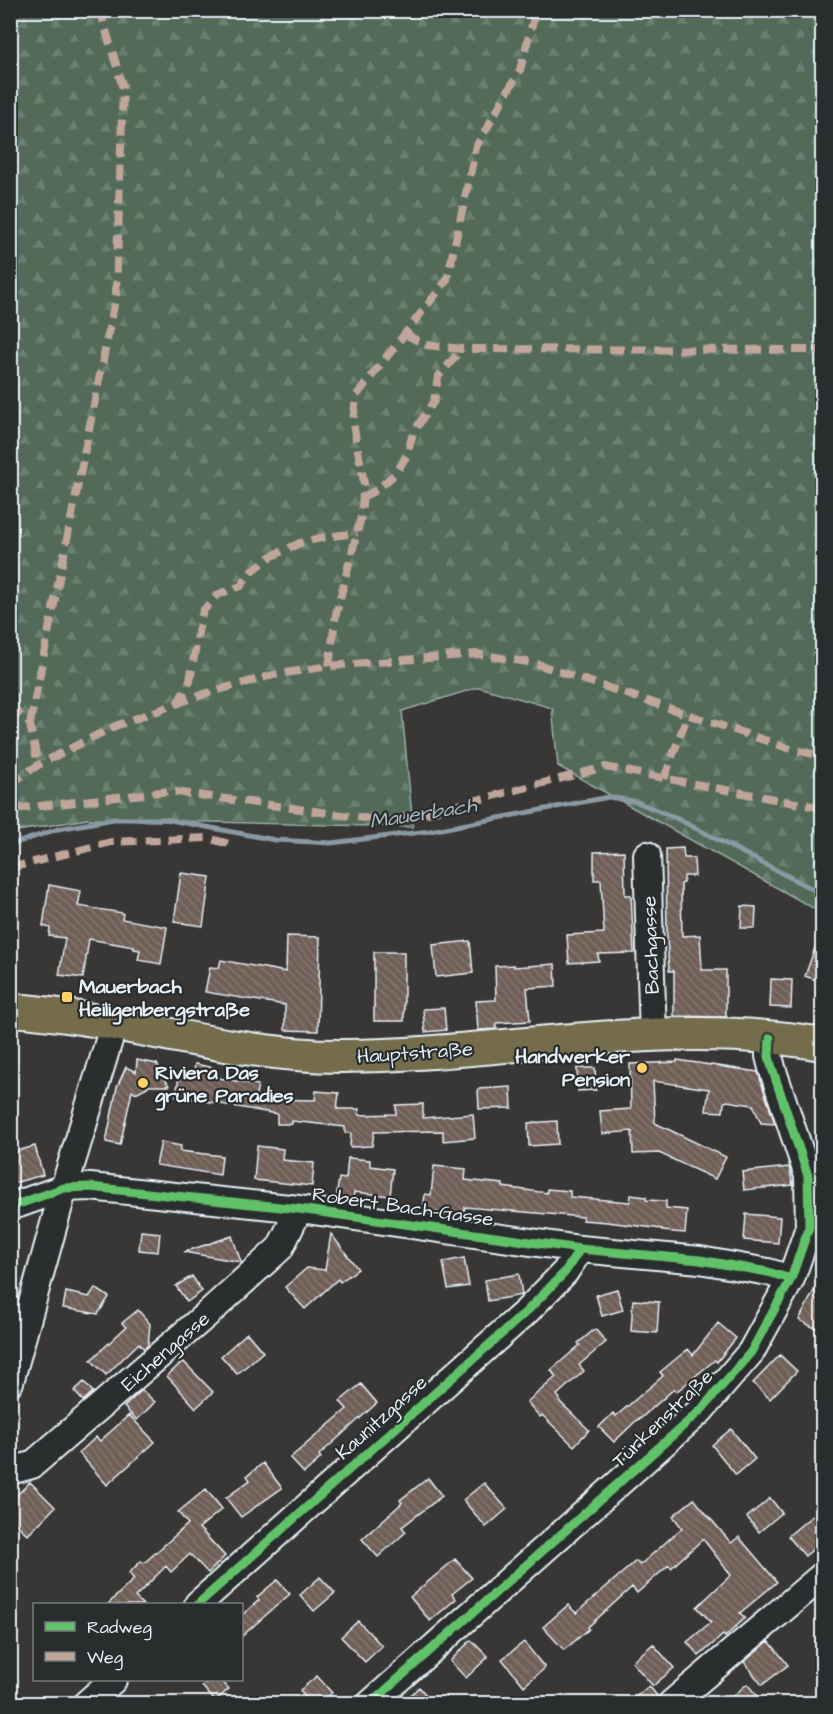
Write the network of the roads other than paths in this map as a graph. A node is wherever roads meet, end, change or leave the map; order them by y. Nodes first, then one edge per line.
1 (647, 855) dead end
2 (10, 1010) edge
3 (114, 1024) junction
4 (653, 1035) junction
5 (770, 1038) junction
6 (822, 1044) edge
7 (64, 1188) junction
8 (10, 1207) edge
9 (299, 1209) junction
10 (580, 1249) junction
11 (791, 1279) junction
12 (10, 1382) edge
13 (10, 1471) edge
14 (822, 1576) edge
15 (200, 1603) edge
16 (112, 1681) edge
17 (86, 1704) edge
18 (370, 1704) edge
19 (671, 1704) edge

1 - 4 street, Bachgasse
2 - 3 main road, Hauptstraße
3 - 4 main road, Hauptstraße
3 - 7 street
4 - 5 main road, Hauptstraße
5 - 6 main road, Hauptstraße
5 - 11 street, Türkenstraße
7 - 8 street, Robert Bach-Gasse
7 - 9 street, Robert Bach-Gasse
7 - 12 street
9 - 10 street, Robert Bach-Gasse
9 - 13 street, Eichengasse
10 - 11 street, Robert Bach-Gasse
10 - 15 street, Kaunitzgasse
11 - 18 street, Türkenstraße
14 - 19 street
16 - 17 street

